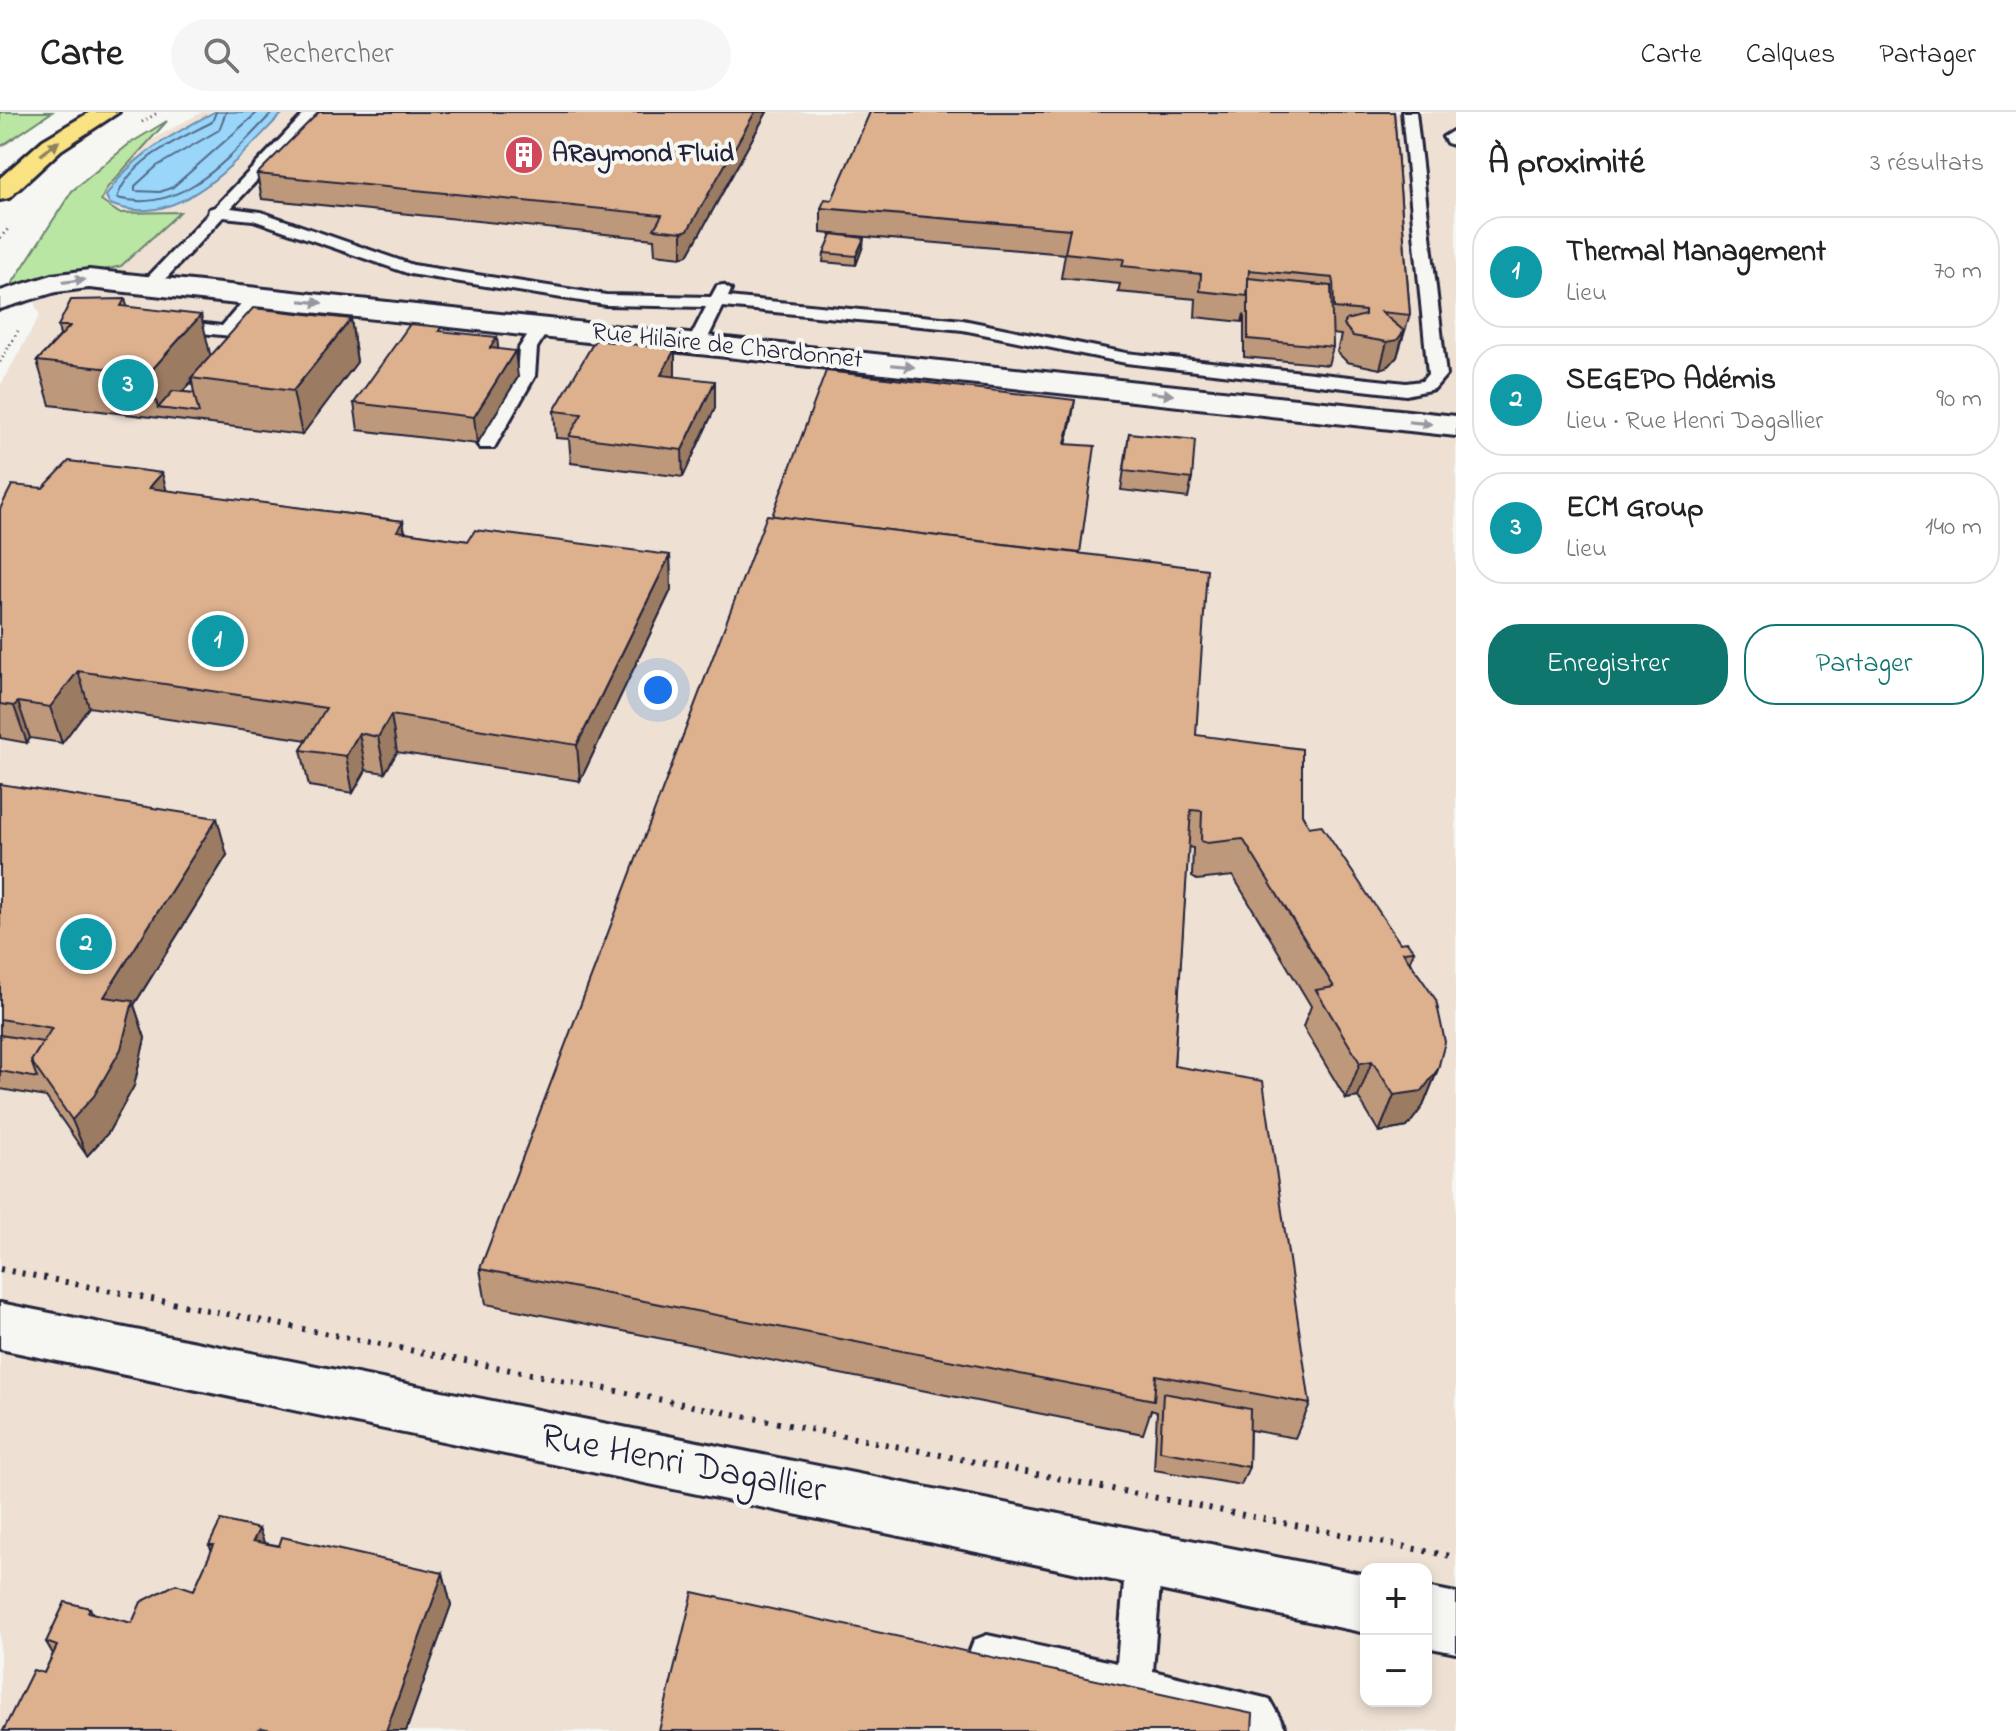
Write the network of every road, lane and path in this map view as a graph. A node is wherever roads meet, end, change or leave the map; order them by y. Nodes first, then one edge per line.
1 (65, 112) edge
2 (107, 112) edge
3 (314, 112) edge
4 (1409, 112) edge
5 (15, 145) dead end
6 (0, 192) edge
7 (215, 212) junction
8 (150, 285) junction
9 (257, 296) junction
10 (720, 296) junction
11 (0, 300) edge
12 (148, 323) edge
13 (541, 327) junction
14 (226, 332) junction
15 (287, 339) edge
16 (696, 344) junction
17 (1456, 426) edge
18 (487, 444) dead end
19 (0, 1269) edge
20 (0, 1326) edge
21 (1456, 1557) edge
22 (1144, 1559) junction
23 (1360, 1603) edge
24 (1432, 1618) edge
25 (1456, 1623) edge
26 (987, 1653) edge
27 (1134, 1685) junction
28 (1268, 1731) edge

1 - 5 highway
6 -> 2 highway
3 - 7 lane
4 - 10 lane
7 - 8 lane
7 - 10 lane
8 - 9 street, Rue Hilaire de Chardonnet
11 -> 8 street, Rue Hilaire de Chardonnet
9 -> 13 street, Rue Hilaire de Chardonnet
9 - 14 lane
10 - 16 lane
12 - 14 lane
13 - 16 street, Rue Hilaire de Chardonnet
13 - 18 lane
14 - 15 lane
16 -> 17 street, Rue Hilaire de Chardonnet
19 - 21 path
20 - 22 street, Rue Henri Dagallier
22 - 23 street, Rue Henri Dagallier
22 - 27 lane
24 - 25 street
26 - 27 lane
27 - 28 lane

